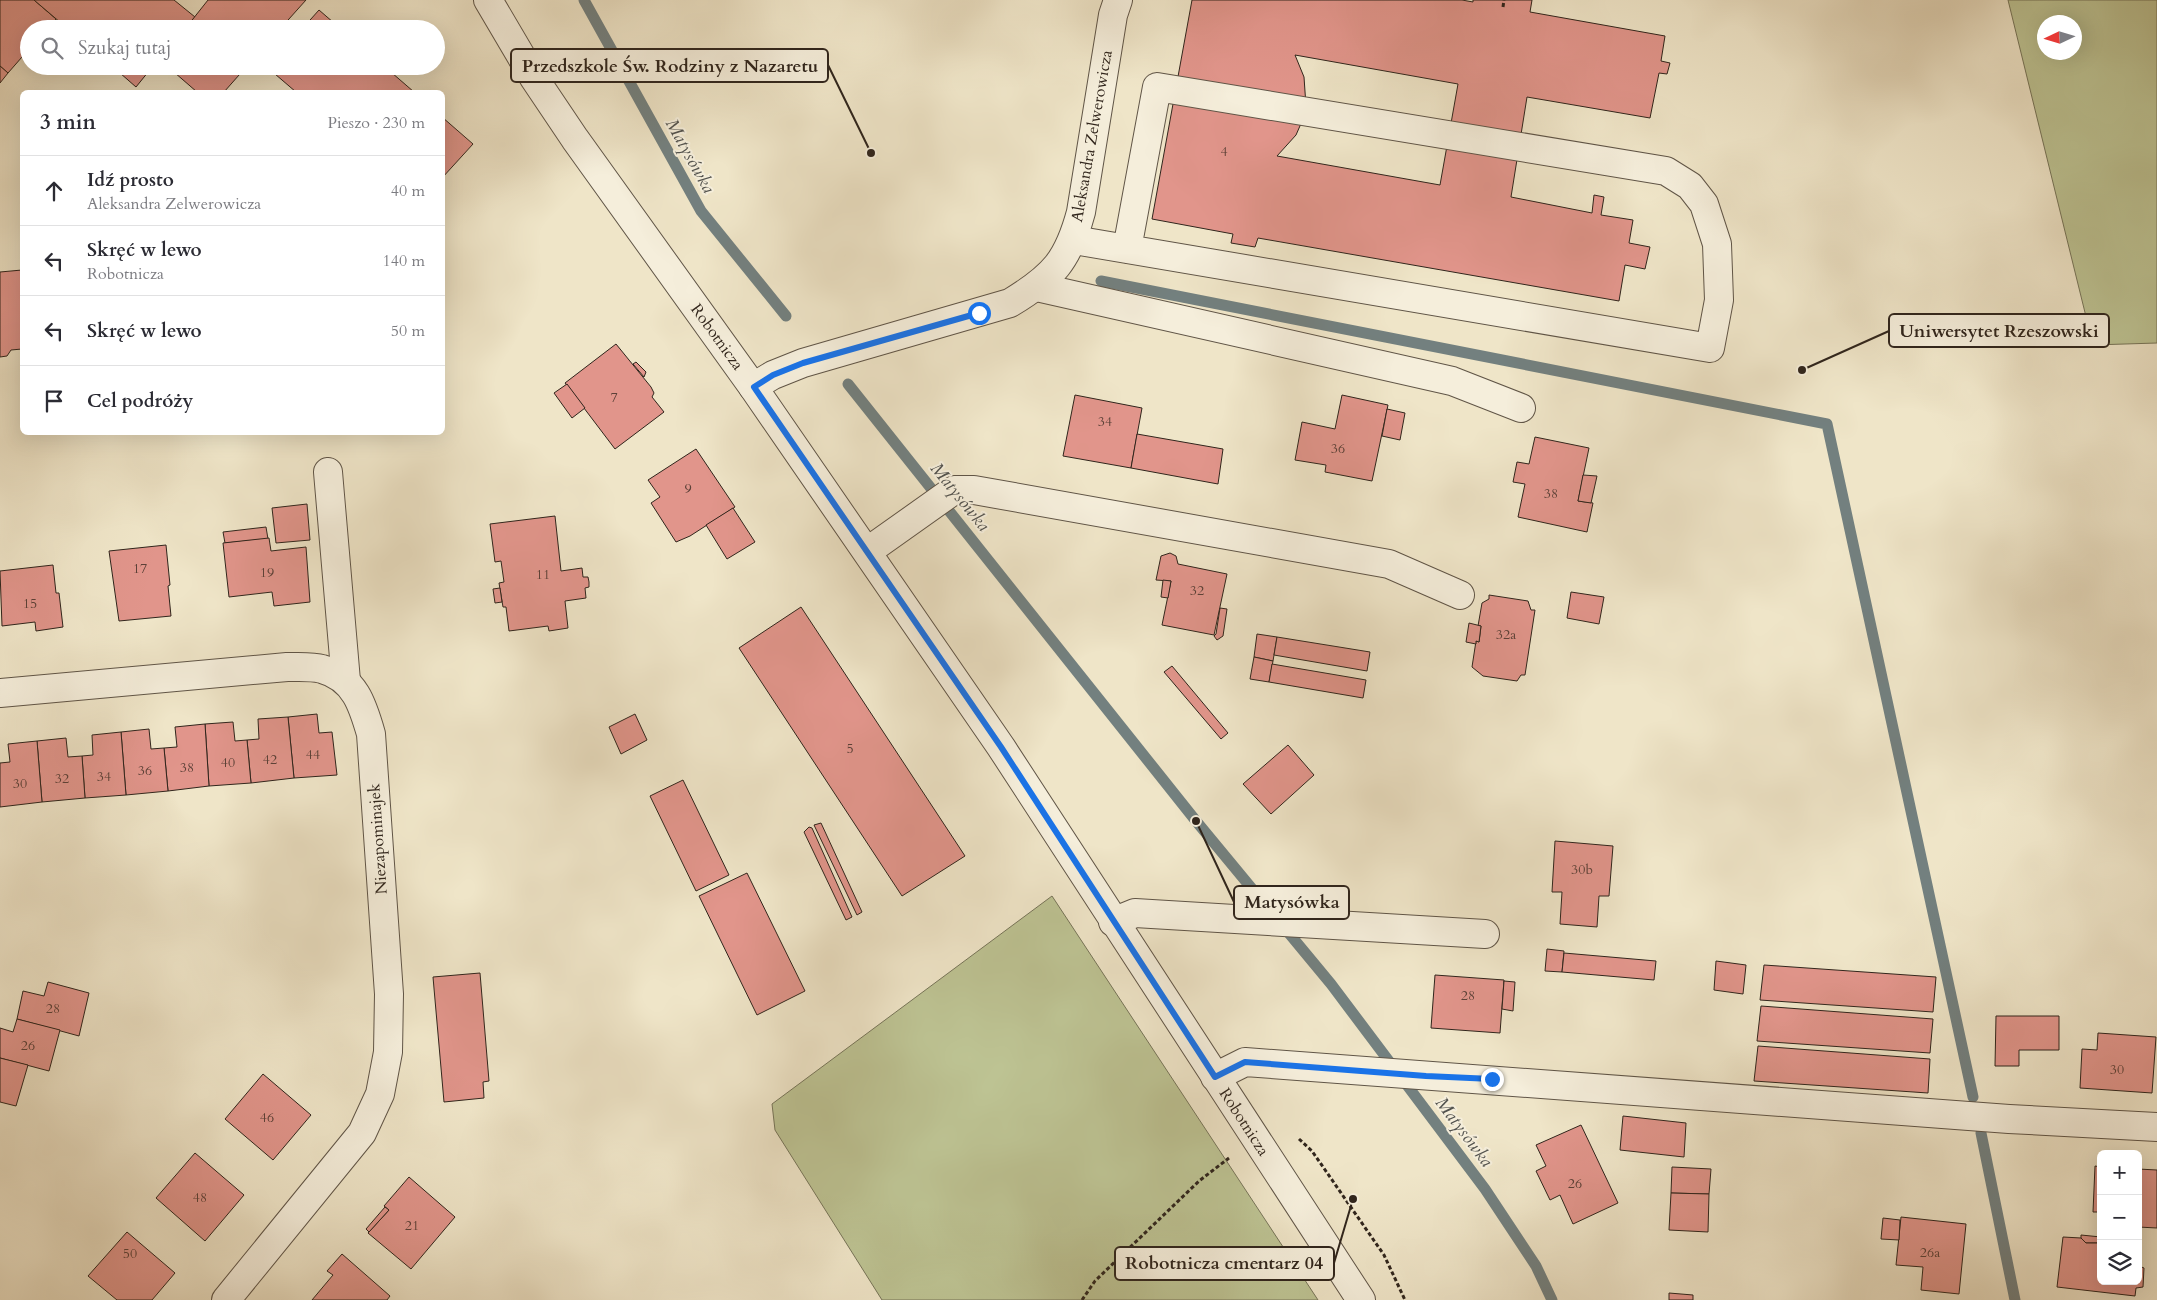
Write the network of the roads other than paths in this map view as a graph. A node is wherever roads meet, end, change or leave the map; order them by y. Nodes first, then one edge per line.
1 (488, 0) edge
2 (1118, 0) edge
3 (1074, 240) junction
4 (1127, 248) junction
5 (1038, 287) junction
6 (754, 387) junction
7 (1521, 408) dead end
8 (328, 472) dead end
9 (868, 551) junction
10 (1460, 595) dead end
11 (346, 681) junction
12 (0, 693) edge
13 (1114, 922) junction
14 (1485, 934) dead end
15 (1215, 1077) junction
16 (2157, 1127) edge
17 (226, 1300) edge
18 (1361, 1300) edge

1 - 6 street, Robotnicza
2 - 3 street, Aleksandra Zelwerowicza
3 - 4 street
3 - 5 street, Aleksandra Zelwerowicza
4 - 4 street
5 - 6 street, Aleksandra Zelwerowicza
5 - 7 street
6 - 9 street, Robotnicza
8 - 11 street
9 - 10 street
9 - 13 street, Robotnicza
11 - 12 street, Niezapominajek
11 - 17 street, Niezapominajek
13 - 14 street
13 - 15 street, Robotnicza
15 - 16 street
15 - 18 street, Robotnicza

